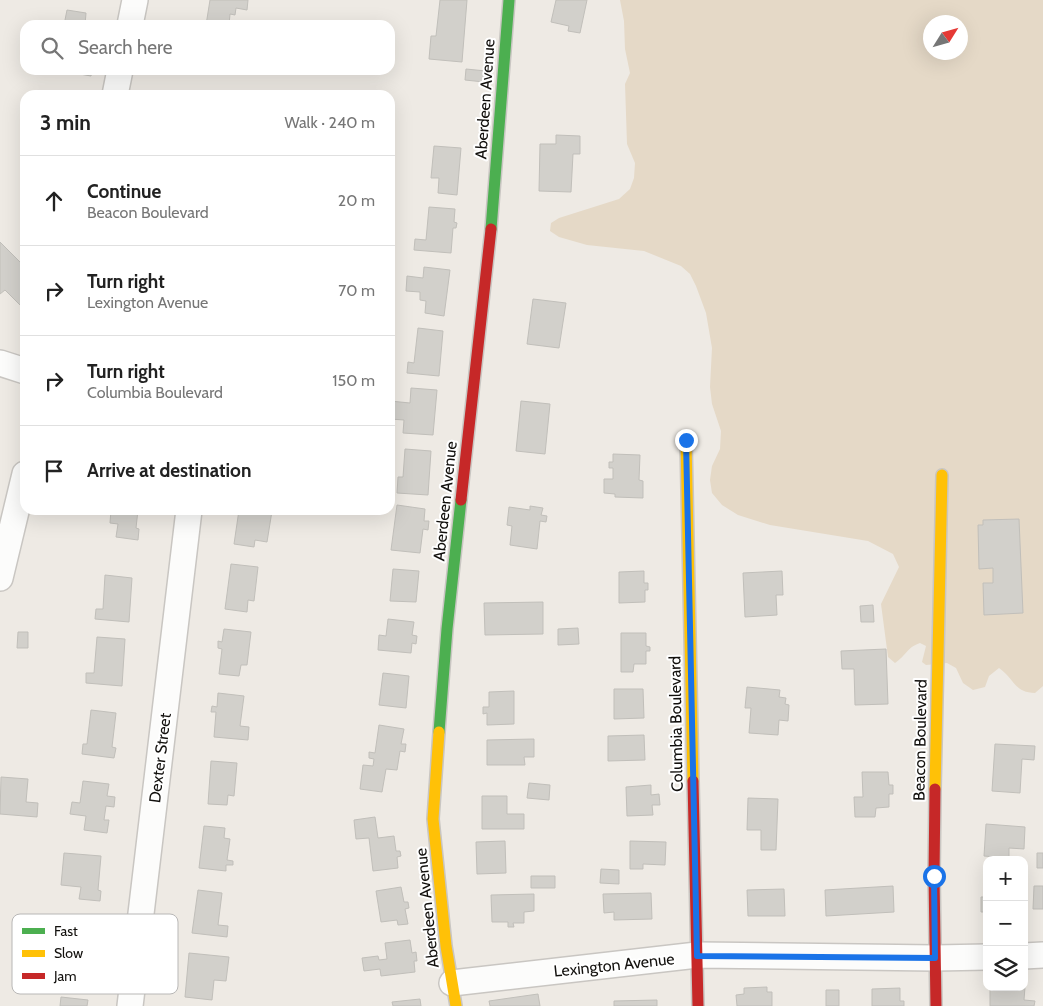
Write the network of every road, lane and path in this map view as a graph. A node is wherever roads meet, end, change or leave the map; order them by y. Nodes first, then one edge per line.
1 (135, 0) edge
2 (509, 0) edge
3 (131, 20) edge
4 (119, 75) edge
5 (116, 90) edge
6 (0, 363) edge
7 (20, 369) edge
8 (686, 440) dead end
9 (942, 475) dead end
10 (20, 495) edge
11 (188, 515) edge
12 (0, 578) edge
13 (141, 914) edge
14 (1043, 955) edge
15 (697, 956) junction
16 (983, 956) edge
17 (1028, 956) edge
18 (935, 958) junction
19 (454, 994) edge
20 (698, 1006) edge
21 (936, 1006) edge

1 - 3 street
2 - 19 street, Aberdeen Avenue
4 - 5 street
6 - 7 street
8 - 15 street, Columbia Boulevard
9 - 18 street, Beacon Boulevard
10 - 12 street
11 - 13 street, Dexter Street
14 - 17 street
15 - 18 street, Lexington Avenue
15 - 19 street, Lexington Avenue
15 - 20 street, Columbia Boulevard
16 - 18 street, Lexington Avenue
18 - 21 street, Beacon Boulevard

